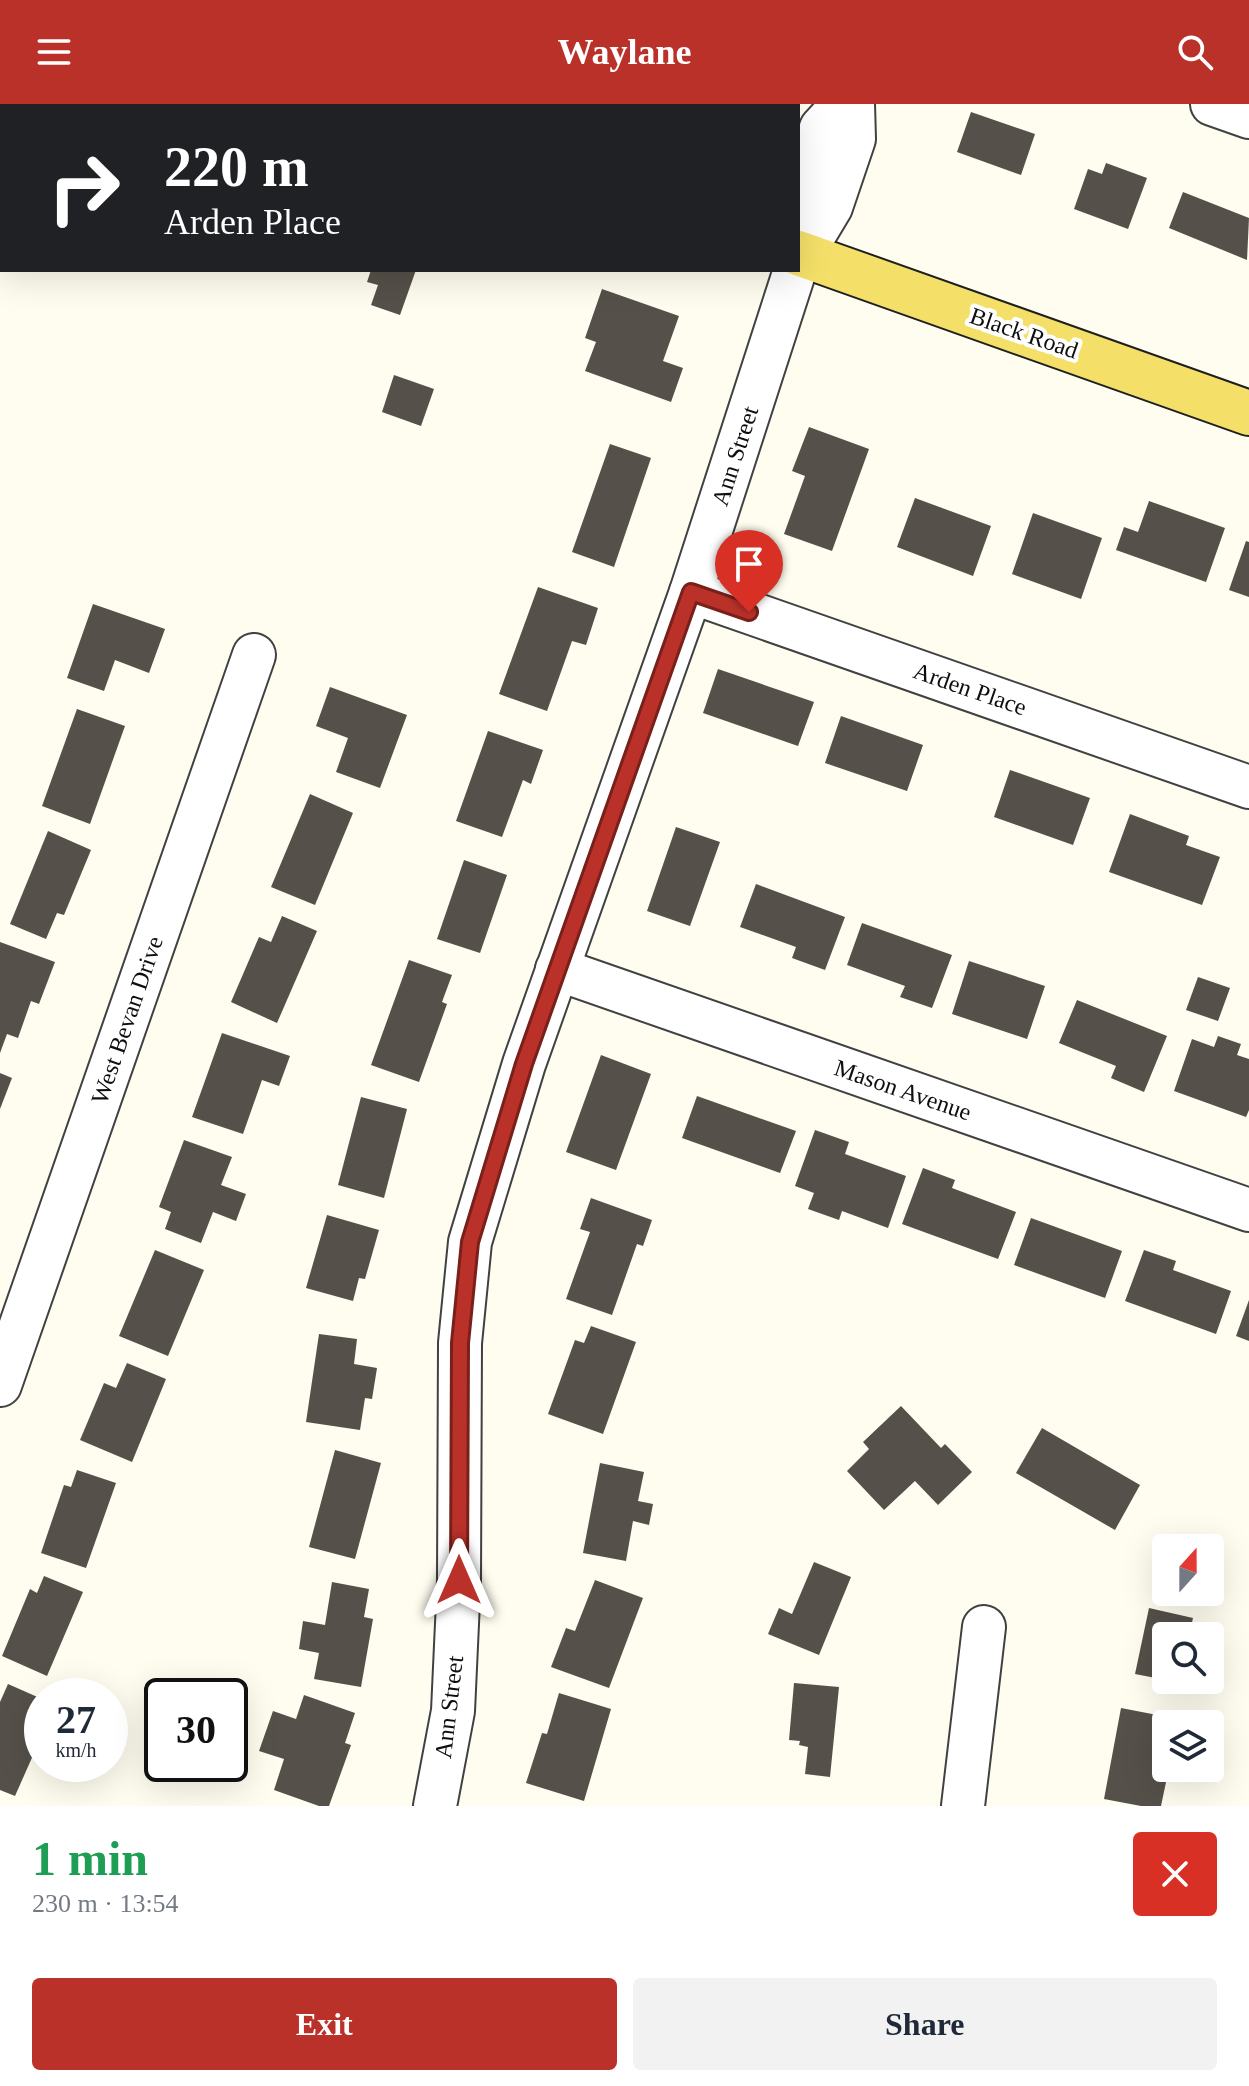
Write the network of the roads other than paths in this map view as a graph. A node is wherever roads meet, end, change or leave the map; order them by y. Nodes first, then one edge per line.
1 (843, 104) edge
2 (853, 104) edge
3 (1212, 104) edge
4 (1249, 117) edge
5 (800, 188) edge
6 (800, 257) edge
7 (800, 261) edge
8 (794, 272) edge
9 (1249, 413) edge
10 (691, 592) junction
11 (254, 655) dead end
12 (1249, 787) edge
13 (557, 969) junction
14 (1249, 1210) edge
15 (0, 1385) edge
16 (984, 1627) dead end
17 (435, 1806) edge
18 (963, 1806) edge

1 - 5 street, Ann Street
2 - 6 street, Ann Street
3 - 4 street
7 - 9 main road, Black Road
8 - 10 street, Ann Street
10 - 12 street, Arden Place
10 - 13 street, Ann Street
11 - 15 street, West Bevan Drive
13 - 14 street, Mason Avenue
13 - 17 street, Ann Street
16 - 18 street

